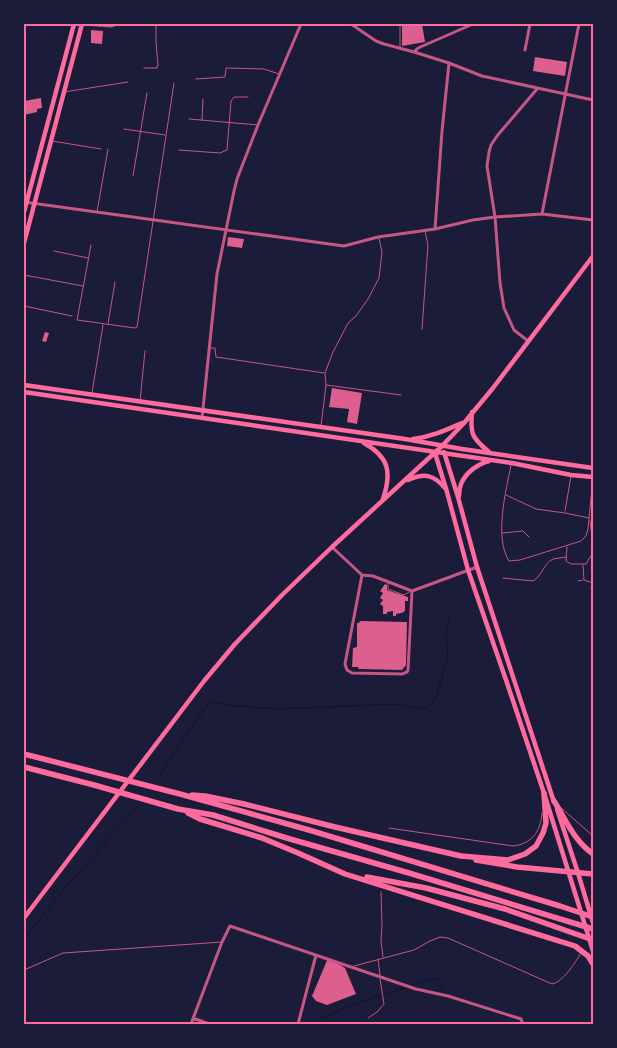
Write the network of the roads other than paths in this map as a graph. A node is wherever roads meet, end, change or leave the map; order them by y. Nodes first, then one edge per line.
1 (74, 24) edge
2 (82, 24) edge
3 (117, 24) edge
4 (156, 24) edge
5 (300, 24) edge
6 (351, 24) edge
7 (400, 24) edge
8 (473, 24) edge
9 (530, 24) edge
10 (579, 24) edge
11 (400, 49) junction
12 (525, 50) dead end
13 (414, 52) junction
14 (449, 63) junction
15 (144, 68) dead end
16 (279, 74) junction
17 (196, 79) dead end
18 (128, 82) dead end
19 (174, 83) dead end
20 (537, 89) junction
21 (64, 93) junction
22 (147, 93) dead end
23 (565, 94) junction
24 (248, 97) dead end
25 (203, 99) dead end
26 (593, 100) edge
27 (189, 119) dead end
28 (202, 120) junction
29 (230, 123) junction
30 (258, 125) junction
31 (124, 129) dead end
32 (140, 131) junction
33 (166, 135) junction
34 (50, 141) junction
35 (101, 149) dead end
36 (108, 149) dead end
37 (179, 150) dead end
38 (133, 176) dead end
39 (25, 202) edge
40 (34, 203) junction
41 (24, 212) edge
42 (97, 212) junction
43 (542, 214) junction
44 (495, 217) junction
45 (153, 220) junction
46 (593, 220) edge
47 (435, 229) junction
48 (226, 230) junction
49 (425, 230) junction
50 (378, 238) junction
51 (24, 242) edge
52 (91, 245) dead end
53 (54, 251) dead end
54 (593, 256) edge
55 (89, 258) junction
56 (24, 275) edge
57 (115, 282) dead end
58 (84, 286) junction
59 (24, 306) edge
60 (72, 316) dead end
61 (103, 324) junction
62 (107, 325) junction
63 (422, 329) dead end
64 (529, 342) junction
65 (210, 348) junction
66 (145, 351) dead end
67 (325, 373) junction
68 (24, 385) edge
69 (326, 385) junction
70 (24, 392) edge
71 (92, 394) junction
72 (401, 395) dead end
73 (140, 402) junction
74 (203, 411) junction
75 (472, 412) junction
76 (202, 419) junction
77 (464, 423) junction
78 (321, 428) junction
79 (405, 439) junction
80 (361, 441) junction
81 (442, 446) junction
82 (434, 452) junction
83 (490, 453) junction
84 (444, 454) junction
85 (493, 461) junction
86 (512, 463) junction
87 (593, 468) edge
88 (571, 475) junction
89 (593, 477) edge
90 (404, 481) junction
91 (448, 492) junction
92 (506, 494) junction
93 (458, 497) junction
94 (383, 500) junction
95 (564, 513) junction
96 (590, 518) junction
97 (502, 534) junction
98 (529, 537) dead end
99 (593, 544) edge
100 (567, 546) junction
101 (332, 547) junction
102 (593, 550) edge
103 (566, 557) junction
104 (583, 564) junction
105 (477, 567) junction
106 (468, 570) junction
107 (362, 575) junction
108 (503, 578) dead end
109 (584, 580) junction
110 (578, 581) dead end
111 (388, 582) junction
112 (591, 588) dead end
113 (412, 591) junction
114 (24, 754) edge
115 (24, 767) edge
116 (544, 792) junction
117 (180, 794) junction
118 (554, 801) junction
119 (178, 809) junction
120 (389, 828) dead end
121 (593, 836) edge
122 (593, 854) edge
123 (461, 856) junction
124 (570, 872) junction
125 (578, 873) junction
126 (345, 874) junction
127 (593, 874) edge
128 (381, 892) dead end
129 (593, 917) edge
130 (24, 918) edge
131 (593, 923) edge
132 (593, 930) edge
133 (593, 940) edge
134 (222, 942) junction
135 (582, 951) junction
136 (593, 951) edge
137 (316, 955) junction
138 (384, 958) junction
139 (378, 959) junction
140 (593, 964) edge
141 (351, 967) junction
142 (24, 970) edge
143 (380, 977) junction
144 (193, 1018) junction
145 (368, 1018) dead end
146 (191, 1024) edge
147 (209, 1024) edge
148 (298, 1024) edge
149 (523, 1024) edge

1 - 39 main road
2 - 3 street
2 - 21 main road
4 - 15 lane
5 - 16 street
6 - 11 street
7 - 11 lane
8 - 13 street
9 - 12 street
10 - 23 street
11 - 13 street
13 - 14 street
14 - 20 street
14 - 47 street
16 - 17 lane
16 - 30 street
18 - 21 lane
19 - 33 lane
20 - 23 street
20 - 44 street
21 - 34 main road
22 - 32 lane
23 - 26 street
23 - 43 street
24 - 29 lane
25 - 28 lane
27 - 28 lane
28 - 29 lane
29 - 30 lane
29 - 37 lane
30 - 48 street
31 - 32 lane
32 - 33 lane
32 - 38 lane
33 - 45 lane
34 - 35 lane
34 - 40 main road
36 - 42 lane
39 - 40 street
39 - 41 main road
40 - 42 street
40 - 51 main road
42 - 45 street
43 - 44 street
43 - 46 street
44 - 47 street
44 - 64 street
45 - 48 street
45 - 62 lane
47 - 49 street
48 - 50 street
48 - 65 street
49 - 50 street
49 - 63 lane
50 - 67 lane
52 - 55 lane
53 - 55 lane
54 - 64 main road
55 - 58 lane
56 - 58 lane
57 - 62 lane
58 - 61 lane
59 - 60 lane
61 - 62 lane
61 - 71 lane
64 - 75 main road
65 - 67 lane
65 - 74 street
66 - 73 lane
67 - 69 lane
68 - 71 main road
69 - 72 lane
69 - 78 lane
70 - 76 main road
71 - 73 main road
73 - 74 main road
74 - 76 street
74 - 78 main road
75 - 77 main road
75 - 83 main road
76 - 80 main road
77 - 79 main road
77 - 81 main road
78 - 79 main road
79 - 81 main road
80 - 82 main road
80 - 94 main road
81 - 82 main road
81 - 83 main road
81 - 84 main road
82 - 84 main road
82 - 90 main road
82 - 91 main road
83 - 87 main road
84 - 85 main road
84 - 93 main road
85 - 86 main road
85 - 93 main road
86 - 88 main road
86 - 92 lane
88 - 89 main road
88 - 95 lane
89 - 96 lane
90 - 91 main road
90 - 94 main road
91 - 106 main road
92 - 95 lane
92 - 97 lane
93 - 105 main road
94 - 101 main road
95 - 96 lane
96 - 99 lane
96 - 100 lane
97 - 98 lane
97 - 100 lane
100 - 103 lane
101 - 107 street
101 - 130 main road
102 - 104 lane
103 - 104 lane
103 - 108 lane
104 - 109 lane
105 - 106 street
105 - 118 main road
106 - 113 street
106 - 116 main road
107 - 111 street
107 - 113 street
109 - 110 lane
109 - 112 lane
111 - 113 street
111 - 113 lane
114 - 117 highway
115 - 119 highway
116 - 120 lane
116 - 123 highway
116 - 124 main road
117 - 123 highway
117 - 129 highway
118 - 121 lane
118 - 122 highway
118 - 125 main road
119 - 126 highway
119 - 132 highway
123 - 124 highway
124 - 125 highway
124 - 136 main road
125 - 127 highway
125 - 131 main road
126 - 133 highway
126 - 135 highway
128 - 138 lane
134 - 137 street
134 - 142 lane
134 - 144 street
135 - 138 lane
135 - 140 highway
137 - 141 street
137 - 148 street
138 - 139 lane
139 - 141 lane
139 - 143 lane
141 - 143 street
143 - 145 lane
143 - 149 street
144 - 146 street
144 - 147 street

